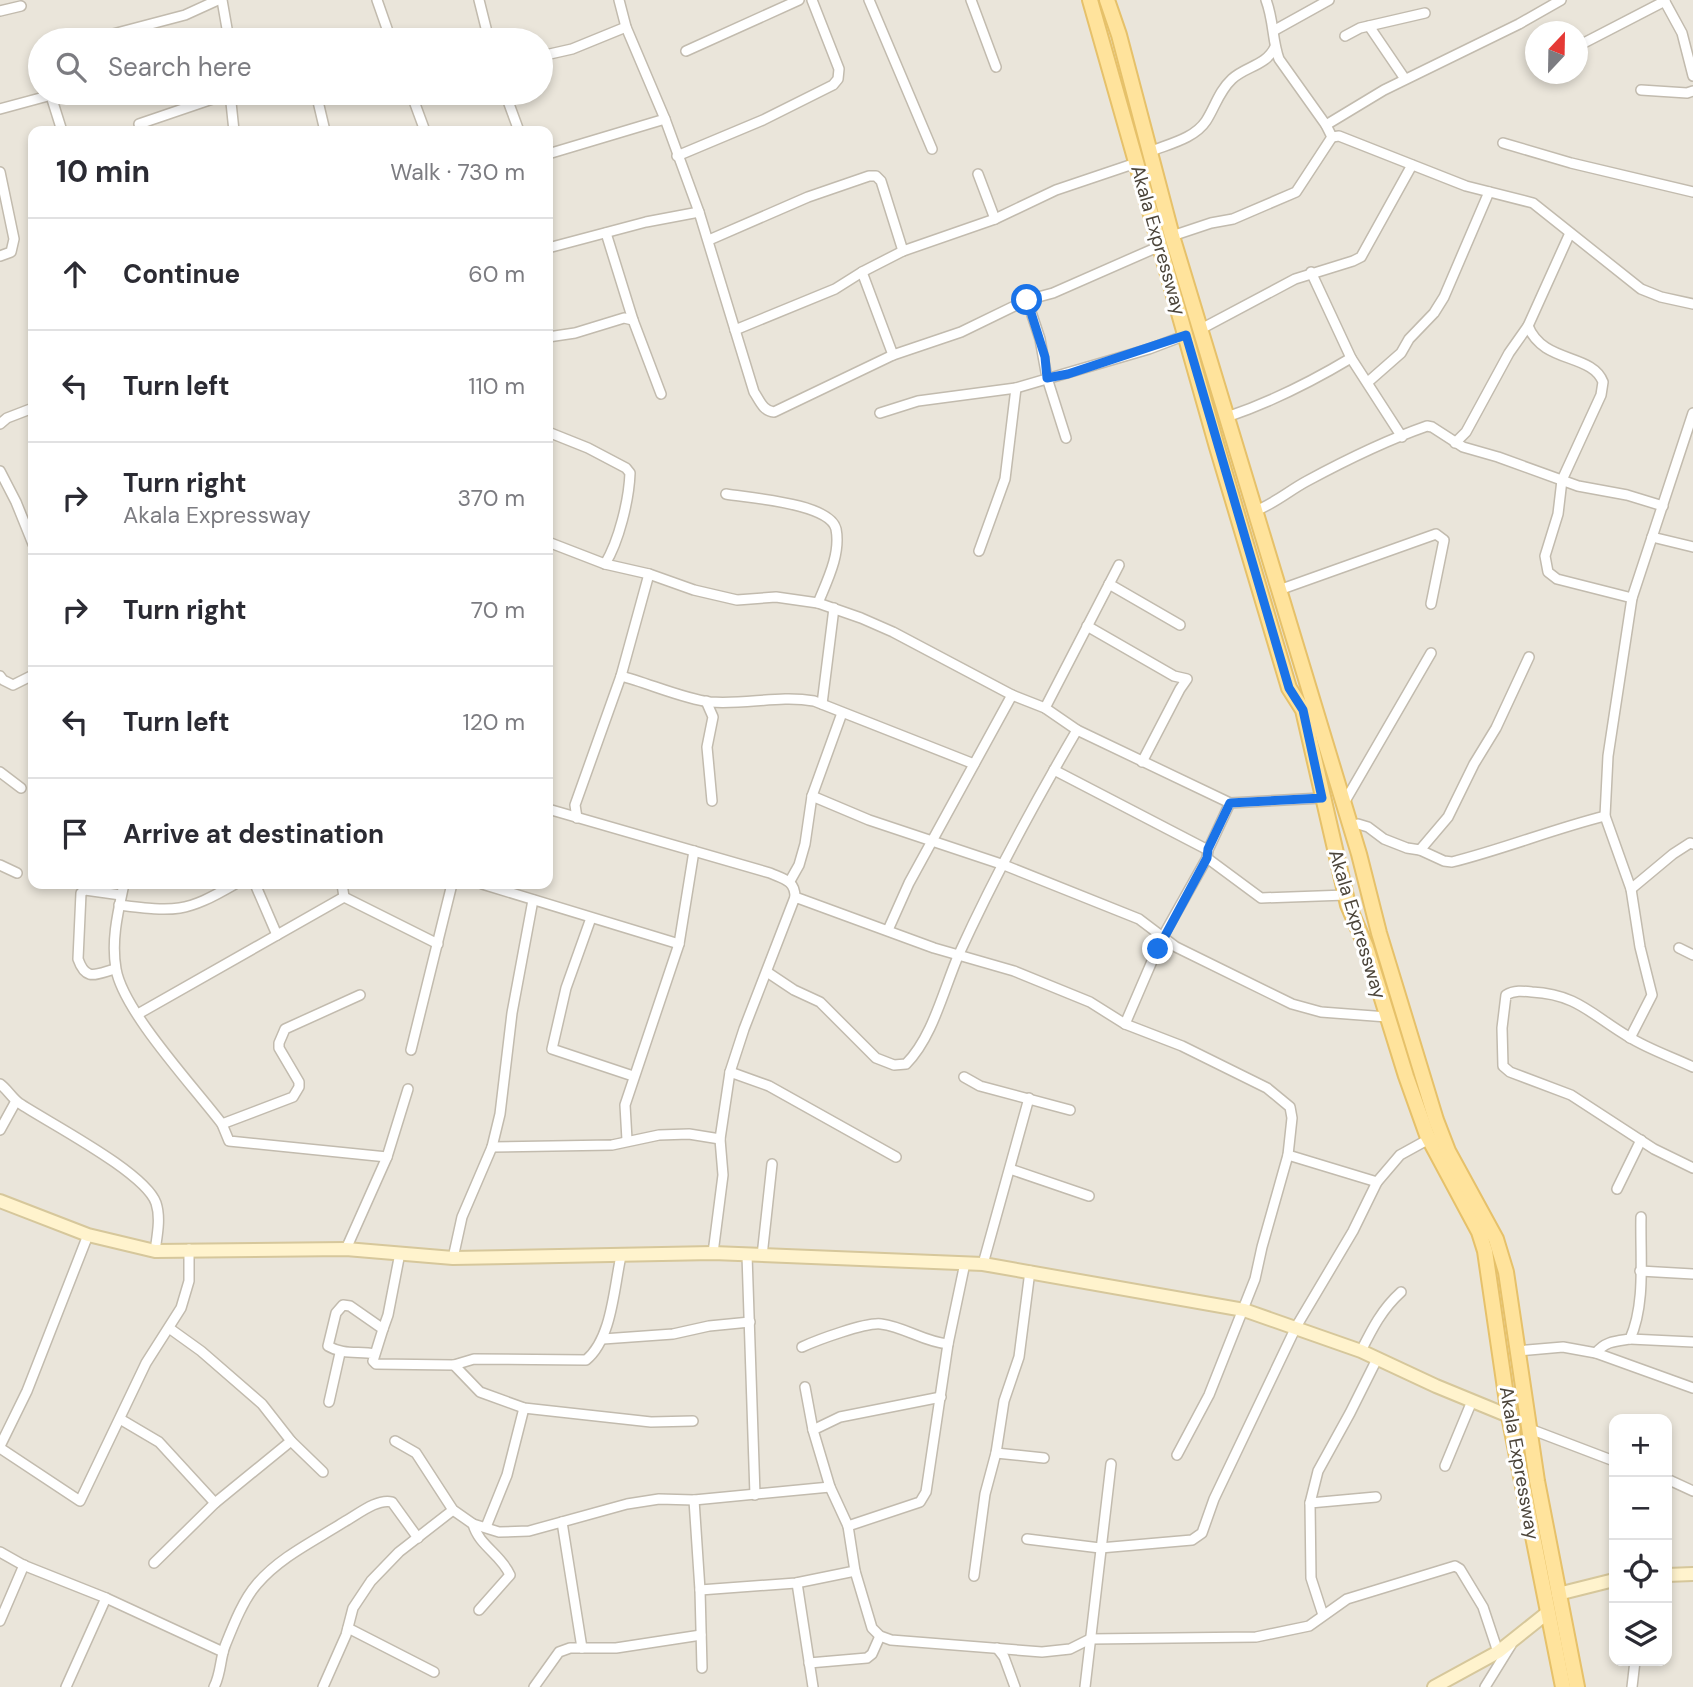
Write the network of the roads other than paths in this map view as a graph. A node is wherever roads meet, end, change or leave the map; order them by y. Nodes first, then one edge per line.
1 (220, 0) edge
2 (377, 0) edge
3 (479, 0) edge
4 (619, 0) edge
5 (799, 0) edge
6 (812, 0) edge
7 (869, 0) edge
8 (971, 0) edge
9 (1090, 0) edge
10 (1107, 0) edge
11 (1266, 0) edge
12 (1329, 0) edge
13 (1561, 0) edge
14 (1665, 0) edge
15 (21, 6) dead end
16 (0, 11) edge
17 (1425, 13) dead end
18 (1369, 26) junction
19 (626, 27) junction
20 (136, 28) edge
21 (226, 28) edge
22 (387, 28) edge
23 (486, 28) edge
24 (1275, 30) junction
25 (1345, 36) dead end
26 (1588, 40) edge
27 (1275, 47) junction
28 (686, 51) dead end
29 (553, 53) edge
30 (996, 67) dead end
31 (1693, 76) edge
32 (1405, 79) junction
33 (1641, 90) dead end
34 (1693, 91) edge
35 (28, 101) edge
36 (57, 105) edge
37 (195, 105) edge
38 (231, 105) edge
39 (319, 105) edge
40 (415, 105) edge
41 (509, 105) edge
42 (1, 107) edge
43 (665, 119) junction
44 (139, 124) dead end
45 (1326, 125) junction
46 (61, 126) edge
47 (233, 126) edge
48 (324, 126) edge
49 (423, 126) edge
50 (517, 126) edge
51 (1332, 137) junction
52 (1503, 143) dead end
53 (932, 149) dead end
54 (1149, 152) junction
55 (553, 153) edge
56 (677, 156) junction
57 (1136, 163) junction
58 (1412, 165) junction
59 (0, 172) edge
60 (978, 174) dead end
61 (1489, 192) junction
62 (1693, 192) edge
63 (699, 212) junction
64 (995, 219) junction
65 (606, 233) junction
66 (1570, 233) junction
67 (1172, 236) junction
68 (709, 240) junction
69 (1160, 246) junction
70 (553, 247) edge
71 (903, 251) junction
72 (0, 256) edge
73 (862, 272) junction
74 (1311, 272) junction
75 (1189, 287) junction
76 (1173, 290) junction
77 (1027, 300) junction
78 (1693, 304) edge
79 (628, 319) junction
80 (1528, 326) junction
81 (1201, 329) junction
82 (735, 330) junction
83 (1186, 335) junction
84 (553, 336) edge
85 (893, 355) junction
86 (1352, 358) junction
87 (1047, 378) junction
88 (1368, 382) junction
89 (1016, 388) junction
90 (661, 394) dead end
91 (28, 410) edge
92 (880, 413) dead end
93 (1693, 413) edge
94 (1227, 417) junction
95 (0, 424) edge
96 (553, 434) edge
97 (1402, 437) junction
98 (1066, 438) dead end
99 (1455, 443) junction
100 (0, 471) edge
101 (1562, 480) junction
102 (726, 494) dead end
103 (1663, 506) junction
104 (1255, 511) junction
105 (28, 532) edge
106 (1652, 537) junction
107 (553, 544) edge
108 (1693, 547) edge
109 (979, 551) dead end
110 (605, 564) junction
111 (1119, 565) dead end
112 (649, 574) junction
113 (1109, 584) junction
114 (1279, 590) junction
115 (1632, 597) junction
116 (818, 603) junction
117 (1431, 604) dead end
118 (834, 608) junction
119 (1180, 625) dead end
120 (1087, 626) junction
121 (1431, 653) dead end
122 (1529, 657) dead end
123 (0, 676) edge
124 (621, 676) junction
125 (28, 678) edge
126 (1012, 695) junction
127 (706, 701) junction
128 (822, 704) junction
129 (1045, 708) junction
130 (842, 713) junction
131 (1077, 730) junction
132 (1142, 762) junction
133 (974, 764) junction
134 (1054, 770) junction
135 (0, 772) edge
136 (21, 788) dead end
137 (812, 796) junction
138 (1322, 798) junction
139 (712, 801) dead end
140 (1230, 803) junction
141 (575, 805) junction
142 (1343, 805) junction
143 (553, 811) edge
144 (560, 814) junction
145 (1605, 816) junction
146 (577, 818) junction
147 (1350, 827) junction
148 (932, 843) junction
149 (1693, 844) edge
150 (1420, 850) junction
151 (694, 851) junction
152 (1208, 854) junction
153 (1359, 854) junction
154 (1336, 859) junction
155 (0, 865) edge
156 (1004, 865) junction
157 (18, 873) dead end
158 (790, 881) junction
159 (1367, 886) junction
160 (123, 889) edge
161 (227, 889) edge
162 (257, 889) edge
163 (343, 889) edge
164 (451, 889) edge
165 (498, 889) edge
166 (1631, 889) junction
167 (344, 897) junction
168 (795, 897) junction
169 (120, 900) junction
170 (533, 900) junction
171 (1347, 900) junction
172 (591, 918) junction
173 (888, 930) junction
174 (276, 935) junction
175 (1165, 939) junction
176 (438, 944) junction
177 (679, 944) junction
178 (1679, 948) dead end
179 (959, 954) junction
180 (1693, 955) edge
181 (115, 969) junction
182 (767, 972) junction
183 (360, 995) dead end
184 (138, 1014) junction
185 (1387, 1017) junction
186 (1125, 1024) junction
187 (1630, 1038) junction
188 (411, 1051) dead end
189 (1693, 1067) edge
190 (730, 1072) junction
191 (633, 1076) junction
192 (964, 1077) dead end
193 (0, 1084) edge
194 (408, 1089) dead end
195 (1029, 1098) junction
196 (16, 1101) junction
197 (1070, 1110) dead end
198 (222, 1124) junction
199 (0, 1130) edge
200 (720, 1139) junction
201 (1429, 1139) junction
202 (627, 1140) junction
203 (1642, 1140) junction
204 (492, 1147) junction
205 (1289, 1156) junction
206 (387, 1157) junction
207 (896, 1157) dead end
208 (772, 1164) dead end
209 (1693, 1168) edge
210 (1010, 1169) junction
211 (1377, 1182) junction
212 (1617, 1189) dead end
213 (1089, 1196) dead end
214 (0, 1201) edge
215 (1641, 1217) dead end
216 (88, 1236) junction
217 (189, 1249) junction
218 (346, 1249) junction
219 (155, 1251) junction
220 (400, 1253) junction
221 (713, 1253) junction
222 (747, 1255) junction
223 (621, 1256) junction
224 (762, 1256) junction
225 (453, 1258) junction
226 (965, 1263) junction
227 (983, 1264) junction
228 (1030, 1271) junction
229 (1640, 1271) junction
230 (1693, 1274) edge
231 (1401, 1292) dead end
232 (1244, 1310) junction
233 (750, 1322) junction
234 (1296, 1327) junction
235 (169, 1328) junction
236 (383, 1329) junction
237 (603, 1339) junction
238 (1630, 1339) junction
239 (1693, 1342) edge
240 (948, 1344) junction
241 (802, 1347) dead end
242 (1361, 1351) junction
243 (1517, 1351) junction
244 (340, 1353) junction
245 (1596, 1353) junction
246 (375, 1354) junction
247 (1377, 1359) junction
248 (454, 1365) junction
249 (805, 1387) dead end
250 (1693, 1388) edge
251 (941, 1397) junction
252 (1472, 1401) junction
253 (329, 1402) dead end
254 (524, 1408) junction
255 (1509, 1416) junction
256 (120, 1419) junction
257 (694, 1421) dead end
258 (1530, 1429) junction
259 (813, 1430) junction
260 (291, 1441) junction
261 (396, 1441) dead end
262 (0, 1447) edge
263 (996, 1453) junction
264 (1177, 1455) dead end
265 (1044, 1458) dead end
266 (1609, 1459) edge
267 (1111, 1464) dead end
268 (1445, 1466) dead end
269 (323, 1472) dead end
270 (1672, 1481) edge
271 (830, 1487) junction
272 (1693, 1491) edge
273 (755, 1495) junction
274 (1376, 1497) dead end
275 (694, 1500) junction
276 (215, 1503) junction
277 (1310, 1503) junction
278 (453, 1510) junction
279 (562, 1522) junction
280 (473, 1524) junction
281 (848, 1526) junction
282 (490, 1529) junction
283 (418, 1538) junction
284 (1027, 1539) dead end
285 (490, 1548) junction
286 (1100, 1548) junction
287 (0, 1552) edge
288 (154, 1563) dead end
289 (24, 1565) junction
290 (855, 1571) junction
291 (1693, 1574) edge
292 (1672, 1575) edge
293 (974, 1576) dead end
294 (1609, 1581) edge
295 (797, 1583) junction
296 (700, 1590) junction
297 (1558, 1594) junction
298 (106, 1598) junction
299 (479, 1610) dead end
300 (1547, 1613) junction
301 (1323, 1615) junction
302 (0, 1621) edge
303 (348, 1629) junction
304 (701, 1634) junction
305 (880, 1636) junction
306 (1090, 1639) junction
307 (1514, 1641) junction
308 (582, 1648) junction
309 (997, 1648) junction
310 (223, 1652) junction
311 (1498, 1652) junction
312 (809, 1663) junction
313 (1634, 1666) edge
314 (702, 1668) dead end
315 (435, 1672) dead end
316 (66, 1687) edge
317 (214, 1687) edge
318 (323, 1687) edge
319 (534, 1687) edge
320 (813, 1687) edge
321 (1016, 1687) edge
322 (1085, 1687) edge
323 (1434, 1687) edge
324 (1485, 1687) edge
325 (1563, 1687) edge
326 (1577, 1687) edge
327 (1632, 1687) edge

1 - 20 street
1 - 21 street
2 - 22 street
3 - 23 street
4 - 19 street
5 - 28 street
6 - 56 street
7 - 53 street
8 - 30 street
9 - 57 main road, Akala Expressway
10 - 54 main road, Akala Expressway
11 - 24 street
12 - 24 street
13 - 32 street
14 - 26 street
14 - 31 street
15 - 16 street
17 - 18 street
18 - 25 street
18 - 32 street
19 - 29 street
19 - 43 street
24 - 27 street
27 - 45 street
27 - 54 street
32 - 45 street
33 - 34 street
35 - 42 street
36 - 46 street
37 - 44 street
38 - 47 street
39 - 48 street
40 - 49 street
41 - 50 street
43 - 55 street
43 - 56 street
45 - 51 street
51 - 58 street
51 - 67 street
52 - 62 street
54 - 67 main road, Akala Expressway
56 - 63 street
57 - 64 street
57 - 69 main road, Akala Expressway
58 - 61 street
58 - 74 street
59 - 72 street
60 - 64 street
61 - 66 street
61 - 88 street
63 - 65 street
63 - 68 street
64 - 71 street
65 - 70 street
65 - 79 street
66 - 78 street
66 - 80 street
67 - 75 main road, Akala Expressway
68 - 71 street
68 - 82 street
69 - 76 main road, Akala Expressway
69 - 77 street
71 - 73 street
73 - 82 street
73 - 85 street
74 - 81 street
74 - 86 street
75 - 76 main road
75 - 81 main road, Akala Expressway
76 - 83 main road, Akala Expressway
77 - 85 street
77 - 87 street
79 - 84 street
79 - 90 street
80 - 99 street
80 - 101 street
81 - 94 main road, Akala Expressway
82 - 85 street
83 - 87 street
83 - 138 main road, Akala Expressway
86 - 88 street
86 - 94 street
87 - 89 street
87 - 98 street
88 - 97 street
89 - 92 street
89 - 109 street
91 - 95 street
93 - 103 street
94 - 104 main road, Akala Expressway
96 - 110 street
97 - 99 street
97 - 104 street
99 - 101 street
100 - 105 street
101 - 103 street
101 - 115 street
102 - 116 street
103 - 106 street
104 - 114 main road, Akala Expressway
106 - 108 street
106 - 115 street
107 - 110 street
110 - 112 street
111 - 113 street
112 - 116 street
112 - 124 street
113 - 119 street
113 - 120 street
114 - 117 street
114 - 142 main road, Akala Expressway
115 - 145 street
116 - 118 street
118 - 126 street
118 - 128 street
120 - 129 street
120 - 132 street
121 - 142 street
122 - 150 street
123 - 125 street
124 - 127 street
124 - 141 street
126 - 129 street
126 - 133 street
127 - 128 street
127 - 139 street
128 - 130 street
129 - 131 street
130 - 133 street
130 - 137 street
131 - 132 street
131 - 134 street
132 - 140 street
133 - 148 street
134 - 152 street
134 - 156 street
135 - 136 street
137 - 148 street
137 - 158 street
138 - 140 street
138 - 154 main road, Akala Expressway
140 - 152 street
141 - 144 street
141 - 146 street
142 - 147 main road, Akala Expressway
143 - 144 street
144 - 146 street
145 - 150 street
145 - 166 street
146 - 151 street
147 - 150 street
147 - 153 main road, Akala Expressway
148 - 156 street
148 - 173 street
149 - 166 street
151 - 158 street
151 - 177 street
152 - 171 street
152 - 175 street
153 - 154 main road
153 - 159 main road, Akala Expressway
154 - 171 main road, Akala Expressway
155 - 157 street
156 - 175 street
156 - 179 street
158 - 168 street
159 - 171 main road
159 - 243 main road, Akala Expressway
160 - 169 street
161 - 169 street
162 - 174 street
163 - 167 street
164 - 176 street
165 - 170 street
166 - 187 street
167 - 174 street
167 - 176 street
168 - 173 street
168 - 182 street
169 - 181 street
169 - 181 street
170 - 172 street
170 - 204 street
171 - 185 main road, Akala Expressway
172 - 177 street
172 - 191 street
173 - 179 street
174 - 184 street
175 - 185 street
175 - 186 street
176 - 188 street
177 - 191 street
178 - 180 street
179 - 182 street
179 - 186 street
181 - 184 street
182 - 190 street
183 - 198 street
184 - 198 street
185 - 201 main road, Akala Expressway
186 - 205 street
187 - 189 street
187 - 203 street
190 - 200 street
190 - 207 street
191 - 202 street
192 - 195 street
193 - 196 street
194 - 206 street
195 - 197 street
195 - 210 street
196 - 199 street
196 - 219 street
198 - 206 street
200 - 202 street
200 - 221 street
201 - 211 street
201 - 255 main road, Akala Expressway
202 - 204 street
203 - 209 street
203 - 212 street
204 - 225 street
205 - 211 street
205 - 232 street
206 - 218 street
208 - 224 street
210 - 213 street
210 - 227 street
211 - 234 street
214 - 216 street
215 - 229 street
216 - 219 street
216 - 262 street
217 - 218 street
217 - 219 street
217 - 235 street
218 - 220 street
220 - 225 street
220 - 236 street
221 - 222 street
221 - 223 street
222 - 224 street
222 - 233 street
223 - 225 street
223 - 237 street
224 - 226 street
226 - 227 street
226 - 240 street
227 - 228 street
228 - 232 street
228 - 263 street
229 - 230 street
229 - 238 street
231 - 242 street
232 - 234 street
232 - 264 street
233 - 237 street
233 - 273 street
234 - 242 street
234 - 286 street
235 - 256 street
235 - 260 street
236 - 244 street
236 - 246 street
237 - 248 street
238 - 239 street
238 - 245 street
240 - 241 street
240 - 251 street
242 - 247 street
243 - 245 street
243 - 258 main road, Akala Expressway
244 - 246 street
244 - 253 street
245 - 250 street
246 - 248 street
247 - 252 street
247 - 277 street
248 - 254 street
249 - 259 street
251 - 259 street
251 - 281 street
252 - 255 street
252 - 268 street
254 - 257 street
254 - 282 street
255 - 300 main road, Akala Expressway
256 - 262 street
256 - 276 street
258 - 266 street
258 - 297 main road, Akala Expressway
259 - 271 street
260 - 269 street
260 - 276 street
261 - 278 street
263 - 265 street
263 - 293 street
267 - 286 street
270 - 272 street
271 - 273 street
271 - 281 street
273 - 275 street
274 - 277 street
275 - 279 street
275 - 296 street
276 - 288 street
277 - 301 street
278 - 280 street
278 - 283 street
279 - 282 street
279 - 308 street
280 - 282 street
280 - 285 street
281 - 290 street
282 - 285 street
283 - 303 street
283 - 310 street
284 - 286 street
285 - 299 street
286 - 306 street
287 - 289 street
289 - 298 street
289 - 302 street
290 - 295 street
290 - 305 street
291 - 292 street
294 - 297 street
295 - 296 street
295 - 312 street
296 - 304 street
297 - 326 main road, Akala Expressway
298 - 310 street
298 - 316 street
300 - 307 street
300 - 325 main road, Akala Expressway
301 - 306 street
301 - 311 street
303 - 315 street
303 - 318 street
304 - 308 street
304 - 314 street
305 - 309 street
305 - 312 street
306 - 309 street
306 - 322 street
307 - 311 street
307 - 324 street
308 - 319 street
309 - 321 street
310 - 317 street
311 - 323 street
312 - 320 street
313 - 327 street

